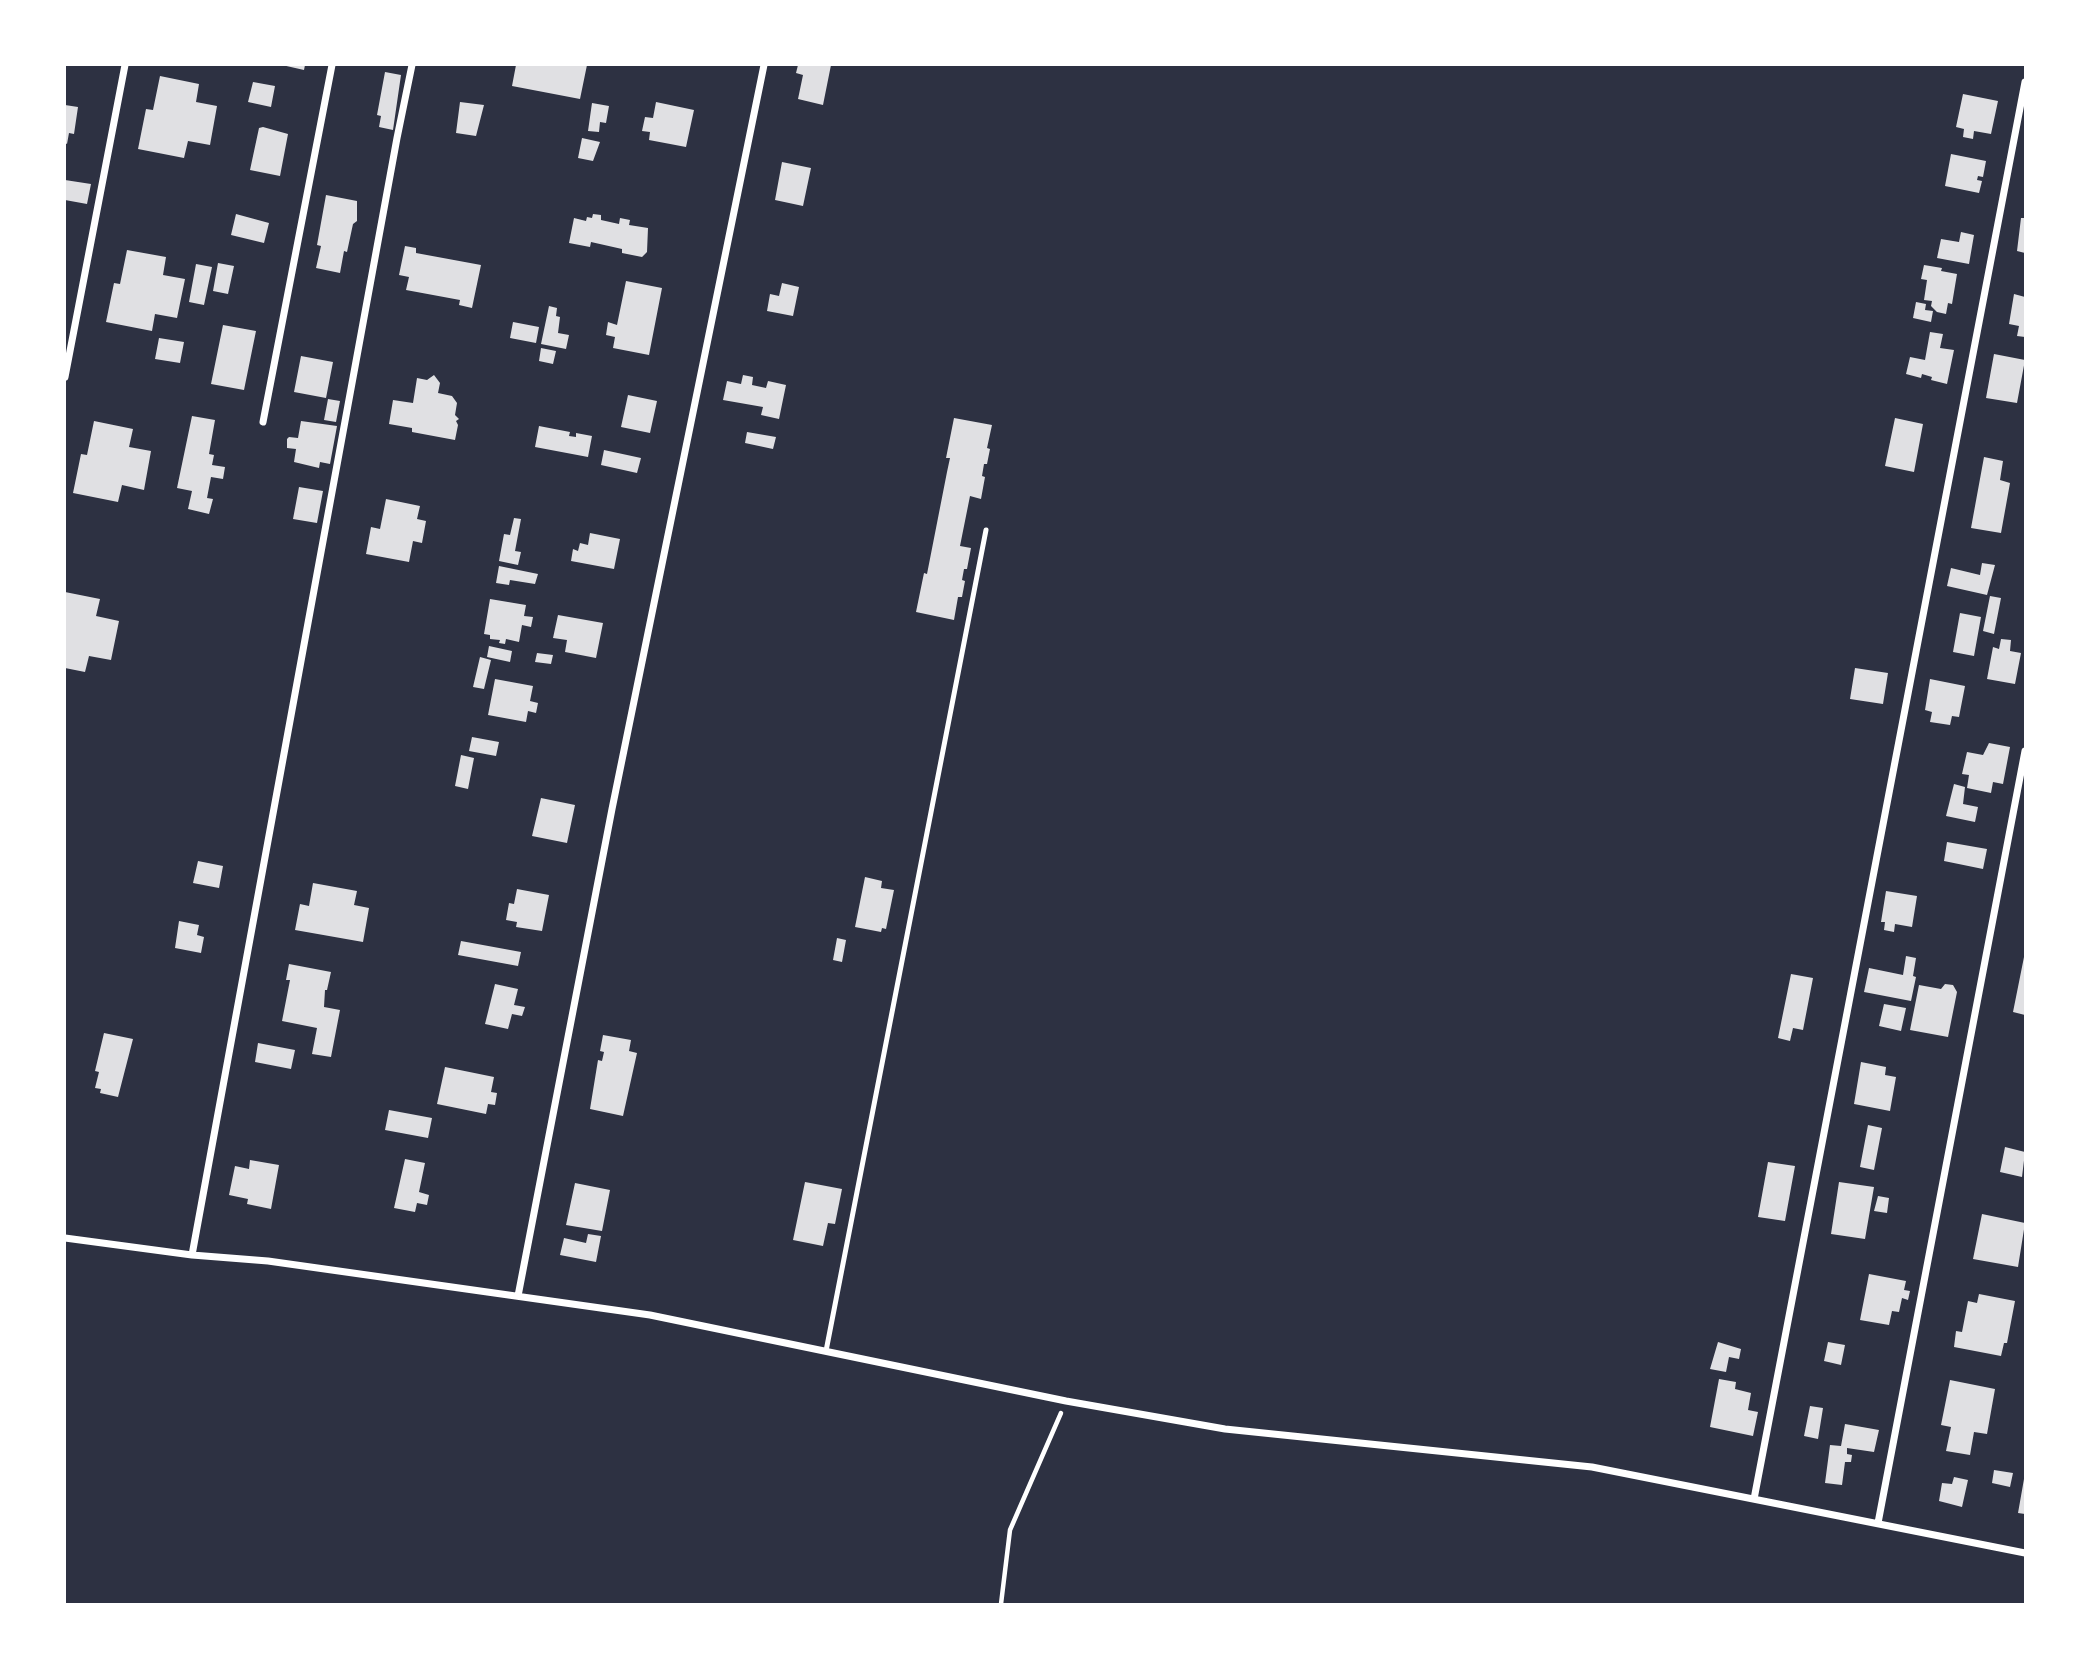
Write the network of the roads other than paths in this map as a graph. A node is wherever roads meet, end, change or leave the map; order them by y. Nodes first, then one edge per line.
1 (125, 65) edge
2 (332, 65) edge
3 (412, 65) edge
4 (764, 65) edge
5 (2025, 82) edge
6 (65, 377) edge
7 (262, 422) dead end
8 (986, 530) dead end
9 (2025, 751) edge
10 (65, 1238) edge
11 (192, 1255) junction
12 (518, 1296) junction
13 (826, 1351) junction
14 (1754, 1499) junction
15 (1878, 1523) junction
16 (2025, 1553) edge

1 - 6 street
2 - 7 street
3 - 11 street
4 - 12 street
5 - 14 street
8 - 13 lane
9 - 15 street
10 - 11 street
11 - 12 street
12 - 13 street
13 - 14 street
14 - 15 street
15 - 16 street

